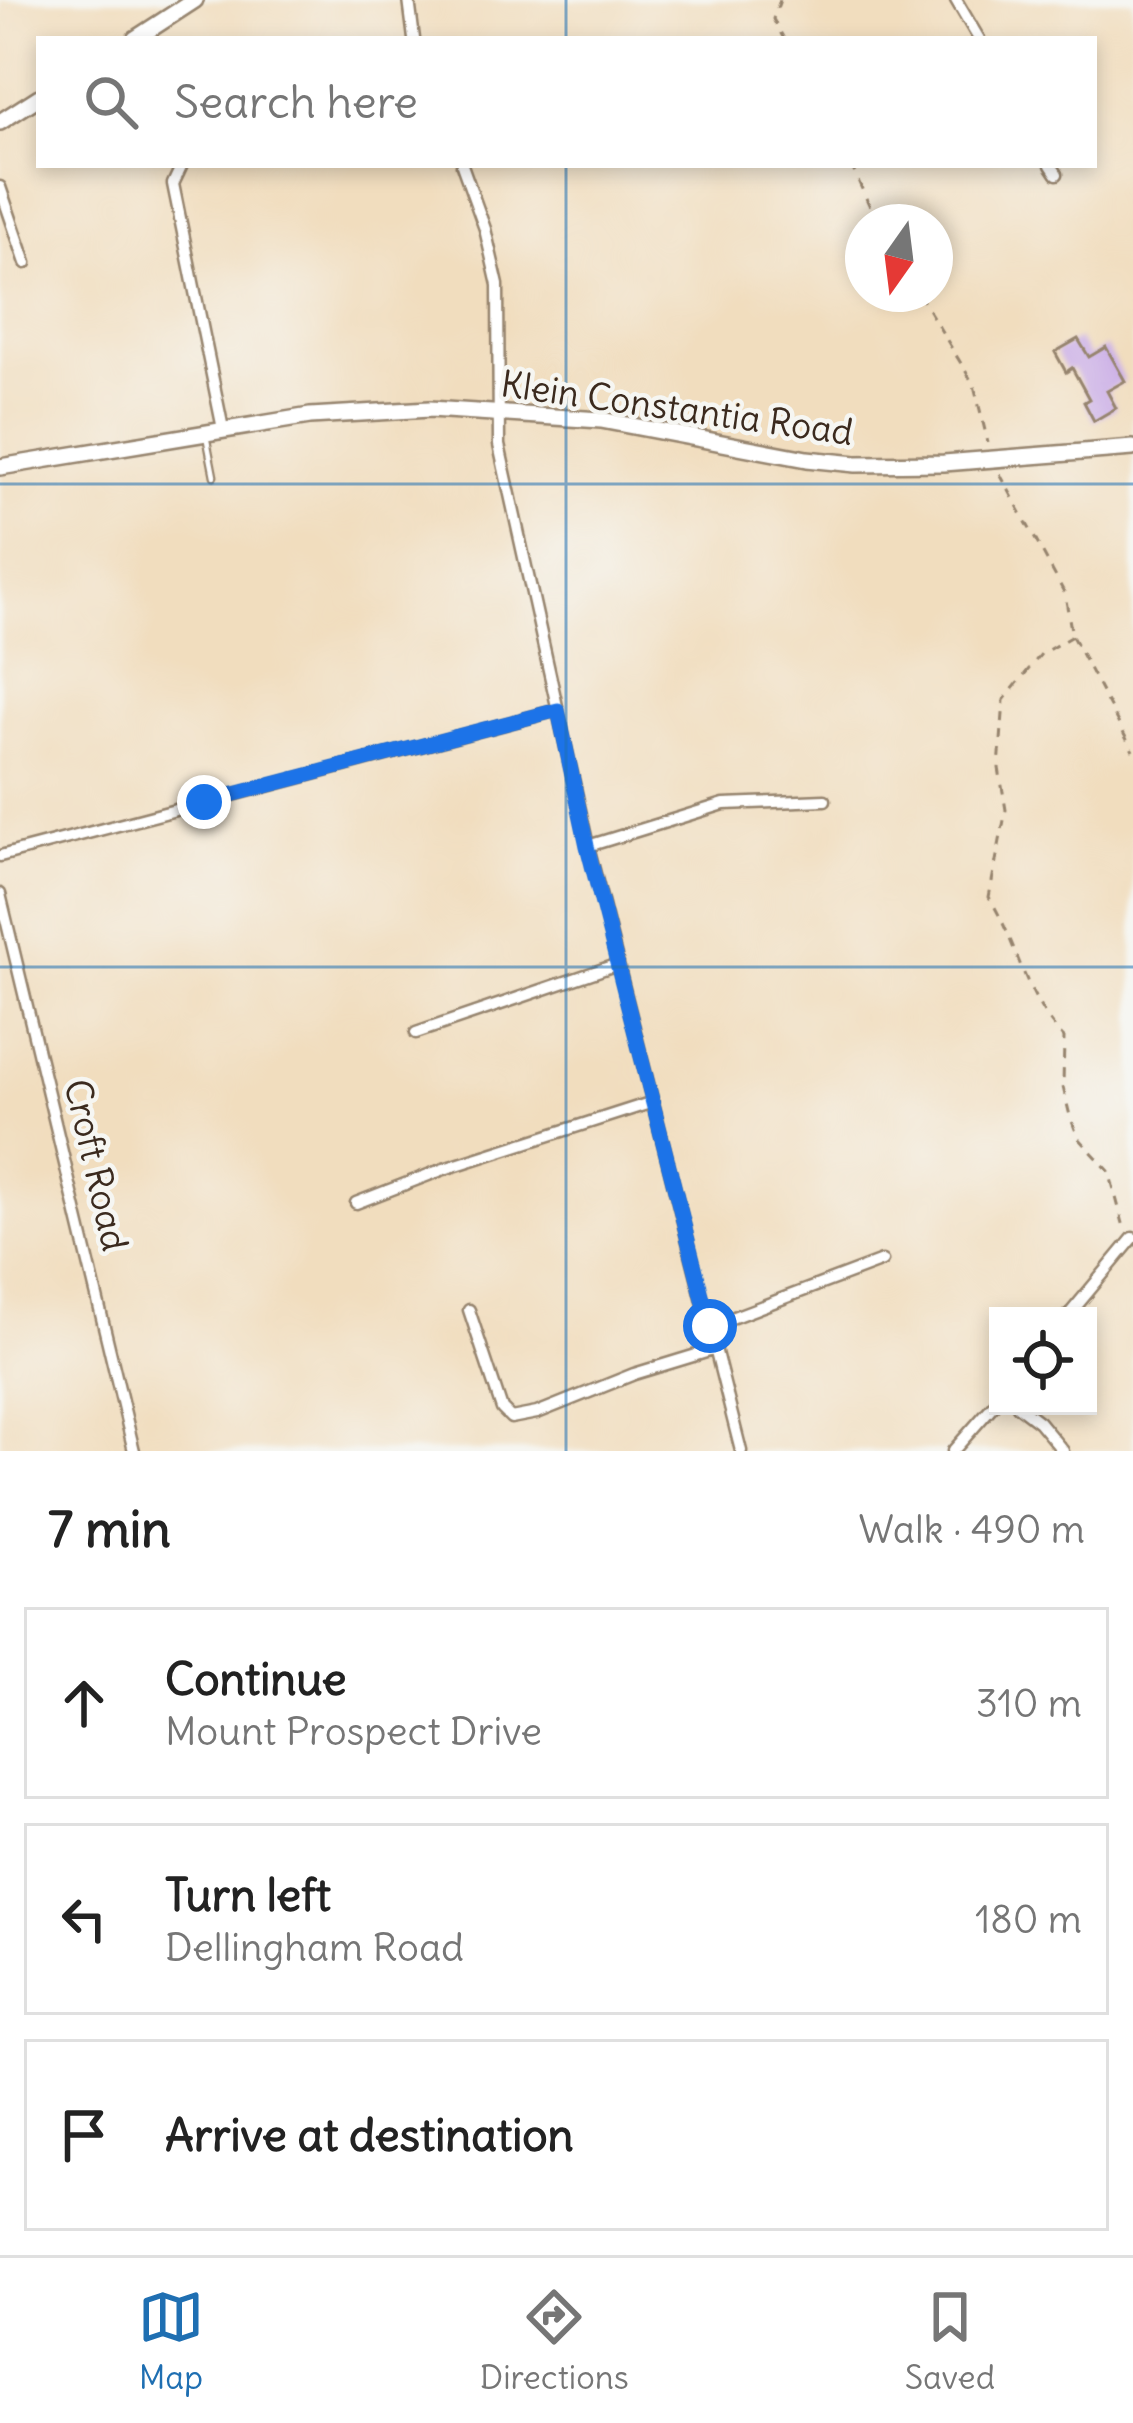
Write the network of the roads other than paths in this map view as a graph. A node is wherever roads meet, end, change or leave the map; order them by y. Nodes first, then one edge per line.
1 (195, 0) edge
2 (409, 0) edge
3 (956, 0) edge
4 (140, 36) edge
5 (414, 36) edge
6 (977, 36) edge
7 (36, 100) edge
8 (0, 122) edge
9 (181, 168) edge
10 (462, 168) edge
11 (0, 188) edge
12 (26, 263) dead end
13 (497, 411) junction
14 (224, 429) junction
15 (205, 432) junction
16 (1133, 448) edge
17 (0, 467) edge
18 (214, 476) dead end
19 (558, 710) junction
20 (824, 800) dead end
21 (587, 846) junction
22 (0, 856) edge
23 (0, 894) edge
24 (618, 964) junction
25 (416, 1033) dead end
26 (653, 1102) junction
27 (356, 1203) dead end
28 (1130, 1242) edge
29 (882, 1261) dead end
30 (1076, 1307) edge
31 (469, 1310) dead end
32 (710, 1326) junction
33 (716, 1349) junction
34 (989, 1410) edge
35 (1029, 1415) edge
36 (134, 1451) edge
37 (741, 1451) edge
38 (953, 1451) edge
39 (1063, 1451) edge

1 - 4 street
2 - 5 street
3 - 6 street
7 - 8 street
9 - 14 street
10 - 13 street
11 - 12 street
13 - 14 street, Klein Constantia Road
13 - 16 street, Klein Constantia Road
13 - 19 street
14 - 15 street, Klein Constantia Road
15 - 17 street, Klein Constantia Road
15 - 18 lane
19 - 21 street
19 - 22 street
20 - 21 street
21 - 24 street
23 - 36 street, Croft Road
24 - 25 street
24 - 26 street
26 - 27 street
26 - 32 street
28 - 30 street
29 - 32 street
31 - 33 street
32 - 33 street
33 - 37 street
34 - 38 street
35 - 39 street

